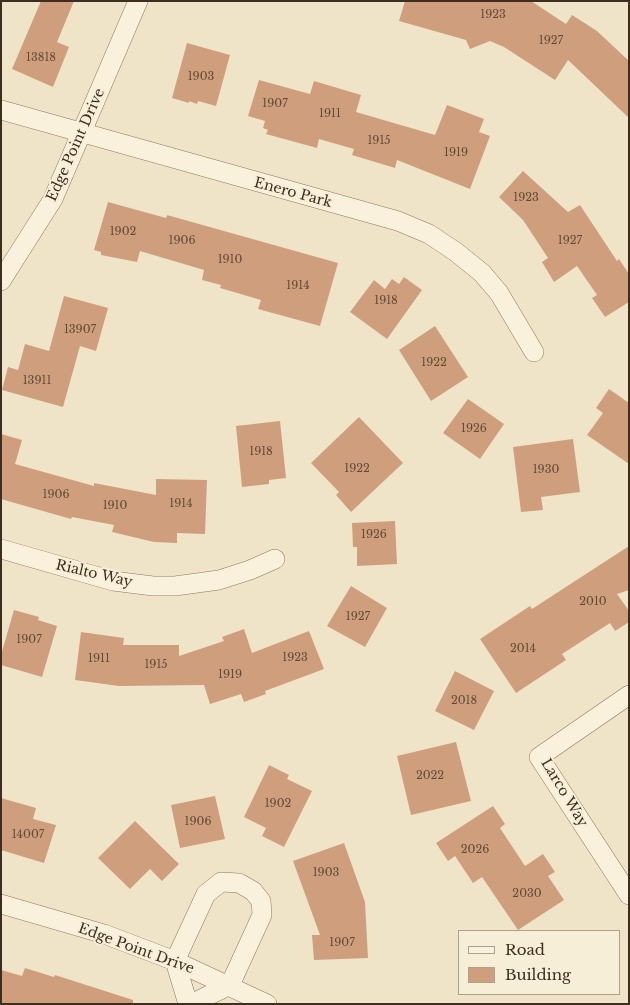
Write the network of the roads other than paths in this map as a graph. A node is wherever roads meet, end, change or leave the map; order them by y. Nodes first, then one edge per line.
1 (138, 1) edge
2 (1, 110) edge
3 (81, 134) junction
4 (1, 281) edge
5 (534, 352) dead end
6 (1, 549) edge
7 (275, 558) dead end
8 (629, 695) edge
9 (629, 895) edge
10 (1, 904) edge
11 (175, 961) junction
12 (230, 985) junction
13 (189, 1004) edge
14 (267, 1004) edge

1 - 3 street, Edge Point Drive
2 - 3 street, Enero Park
3 - 4 street, Edge Point Drive
3 - 5 street, Enero Park
6 - 7 street, Rialto Way
8 - 9 street, Larco Way
10 - 11 street, Edge Point Drive
11 - 12 street, Edge Point Drive
11 - 12 street
11 - 13 street
12 - 13 street
12 - 14 street, Edge Point Drive

